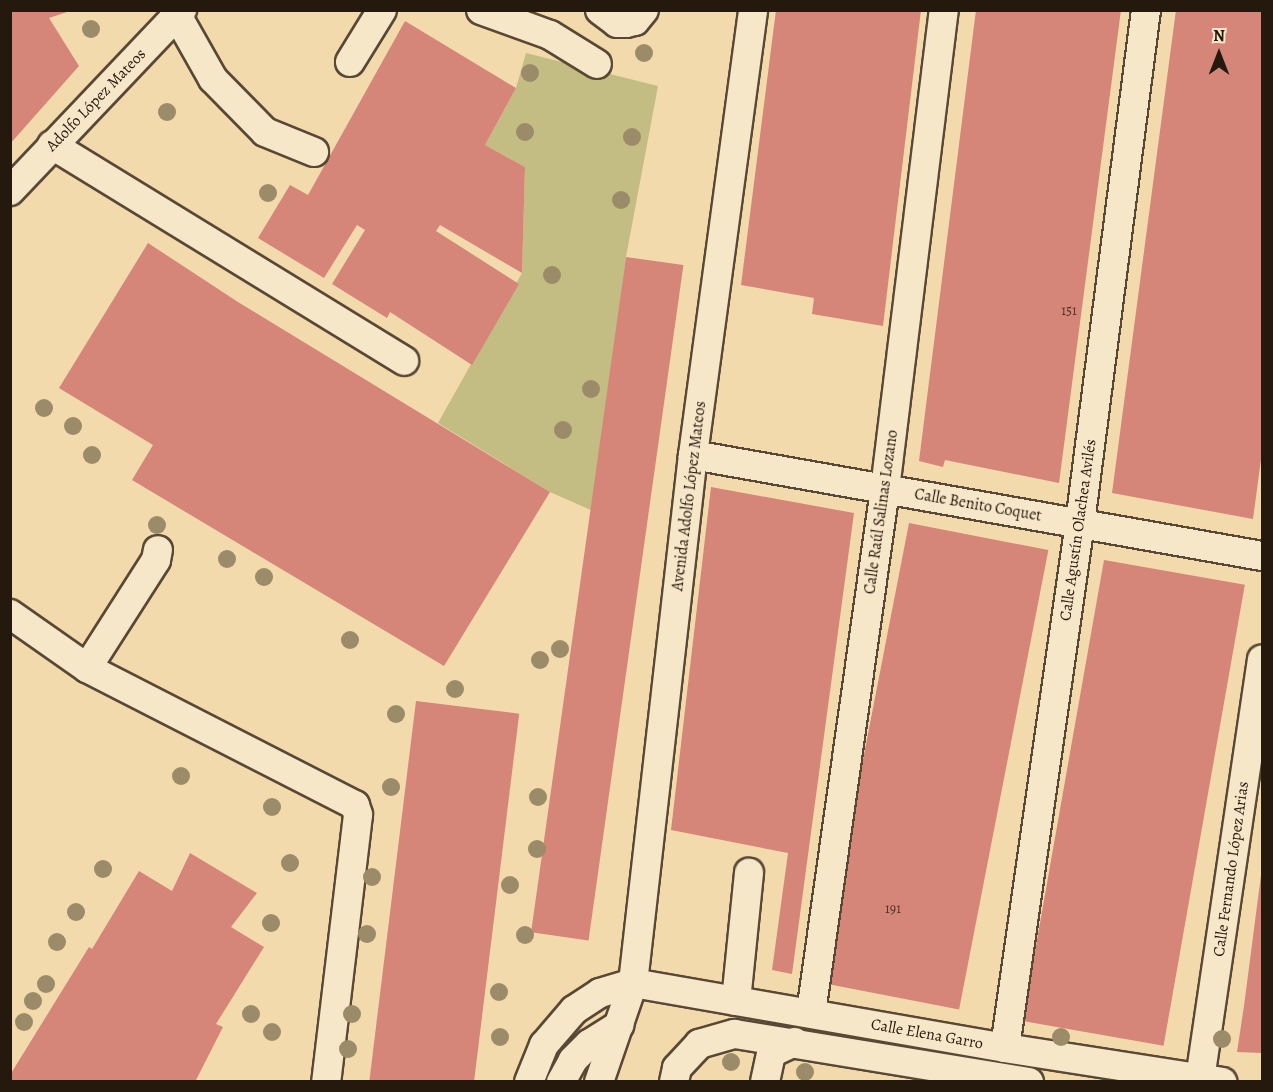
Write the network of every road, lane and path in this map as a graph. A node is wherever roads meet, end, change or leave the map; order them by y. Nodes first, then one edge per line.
1 (382, 10) edge
2 (481, 10) edge
3 (600, 10) edge
4 (753, 10) edge
5 (944, 10) edge
6 (1146, 10) edge
7 (178, 12) edge
8 (645, 14) edge
9 (350, 62) dead end
10 (597, 64) dead end
11 (52, 145) junction
12 (314, 152) dead end
13 (10, 191) edge
14 (404, 361) dead end
15 (693, 455) junction
16 (885, 489) junction
17 (1080, 523) junction
18 (158, 550) dead end
19 (1263, 556) edge
20 (10, 614) edge
21 (1263, 660) edge
22 (87, 668) junction
23 (749, 873) dead end
24 (633, 983) junction
25 (736, 1001) junction
26 (811, 1013) junction
27 (619, 1025) junction
28 (795, 1042) junction
29 (1005, 1048) junction
30 (1211, 1080) edge
31 (326, 1082) edge
32 (529, 1082) edge
33 (561, 1082) edge
34 (599, 1082) edge
35 (674, 1082) edge
36 (765, 1082) edge
37 (1029, 1082) edge

1 - 9 street
2 - 10 street
3 - 8 street
4 - 15 street, Avenida Adolfo López Mateos
5 - 16 street, Calle Raúl Salinas Lozano
6 - 17 street, Calle Agustín Olachea Avilés
7 - 11 street, Adolfo López Mateos
7 - 12 street
11 - 13 street, Adolfo López Mateos
11 - 14 street
15 - 16 street, Calle Benito Coquet
15 - 24 street, Avenida Adolfo López Mateos
16 - 17 street, Calle Benito Coquet
16 - 26 street, Calle Raúl Salinas Lozano
17 - 19 street, Calle Benito Coquet
17 - 29 street, Calle Agustín Olachea Avilés
18 - 22 street
20 - 22 street
21 - 30 street, Calle Fernando López Arias
22 - 31 street
23 - 25 street
24 - 25 street, Calle Elena Garro
24 - 27 street, Avenida Adolfo López Mateos
24 - 32 street
25 - 26 street, Calle Elena Garro
26 - 29 street, Calle Elena Garro
27 - 33 street
27 - 34 street, Avenida Adolfo López Mateos
28 - 35 street
28 - 36 street
28 - 37 street
29 - 30 street, Calle Elena Garro

